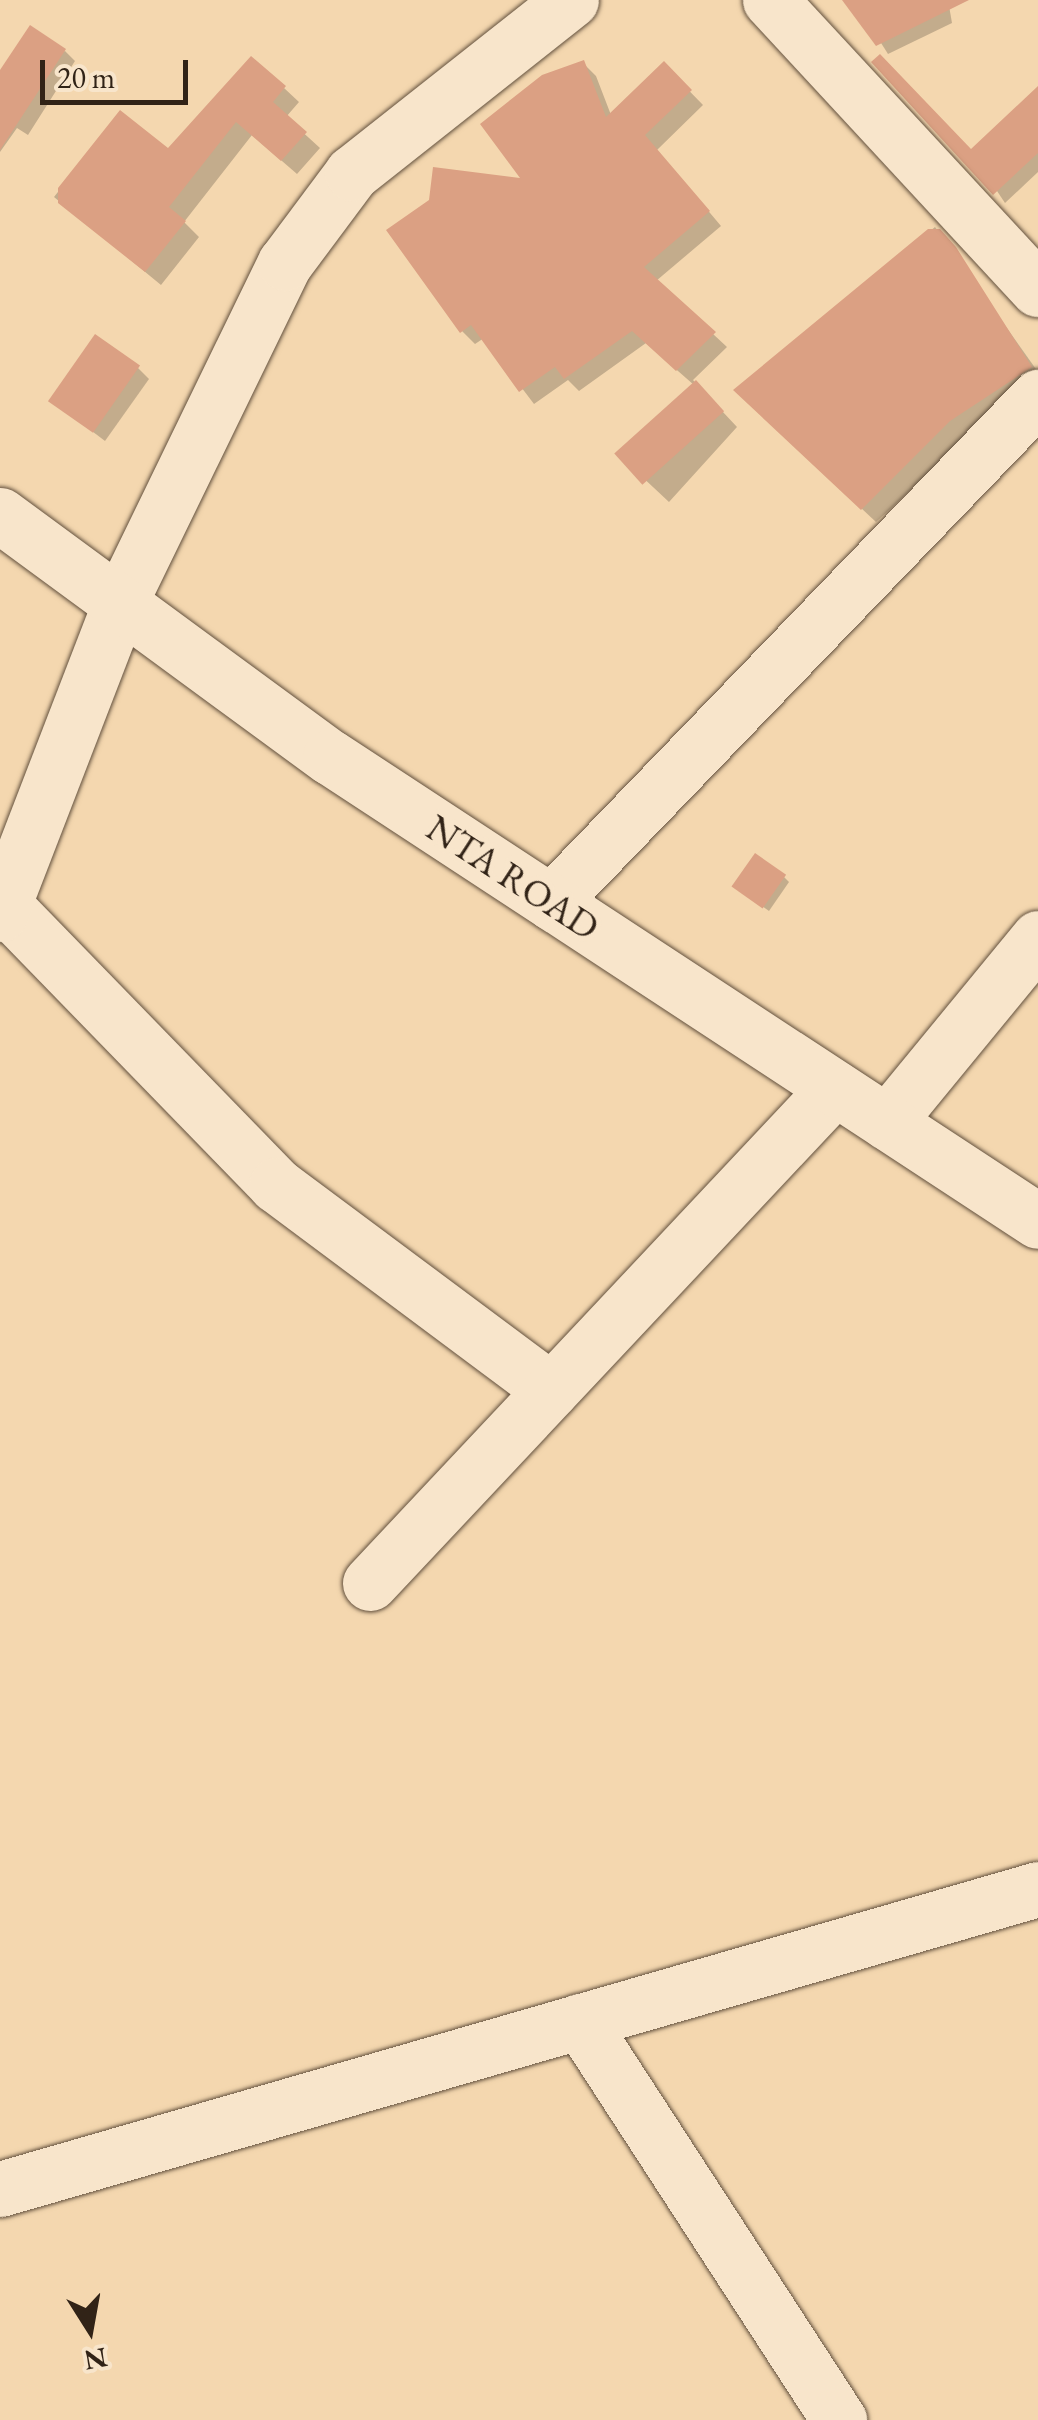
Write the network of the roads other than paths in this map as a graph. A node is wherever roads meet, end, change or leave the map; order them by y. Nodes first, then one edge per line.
1 (571, 0) edge
2 (770, 0) edge
3 (1038, 289) edge
4 (1038, 397) edge
5 (0, 515) edge
6 (122, 598) junction
7 (551, 902) junction
8 (1, 906) edge
9 (1038, 938) edge
10 (835, 1088) junction
11 (887, 1122) junction
12 (1038, 1221) edge
13 (551, 1390) junction
14 (370, 1583) dead end
15 (1038, 1890) edge
16 (580, 2021) junction
17 (0, 2190) edge
18 (814, 2408) edge

1 - 6 street
2 - 3 street
4 - 7 street
5 - 6 street, NTA ROAD
6 - 7 street, NTA ROAD
6 - 8 street
7 - 10 street, NTA ROAD
8 - 13 street
9 - 11 street
10 - 11 street, NTA ROAD
10 - 13 street
11 - 12 street, NTA ROAD
13 - 14 street
15 - 16 street
16 - 17 street
16 - 18 street

